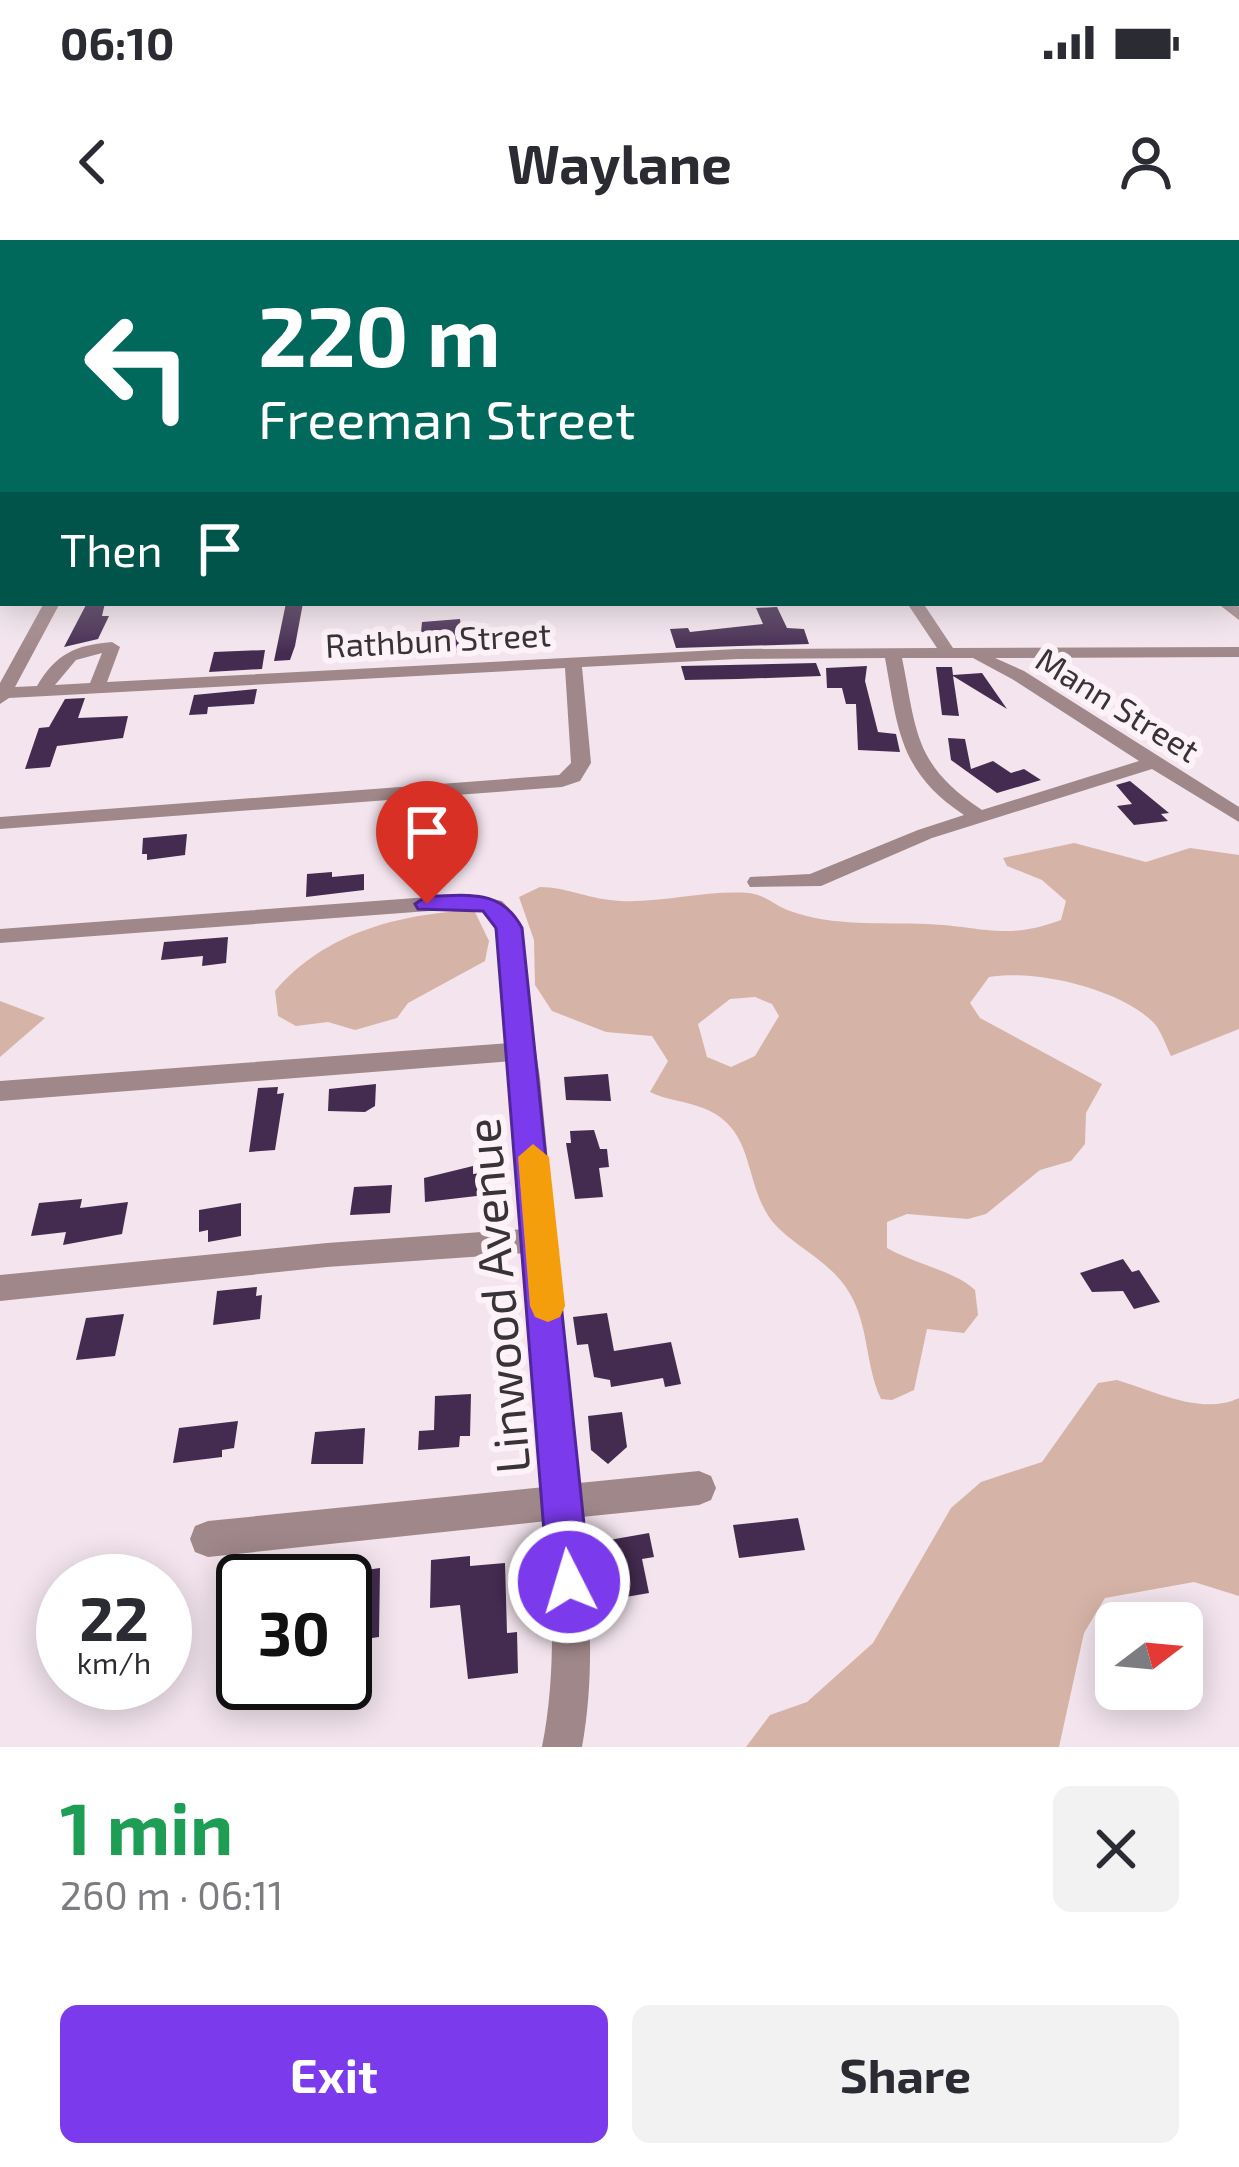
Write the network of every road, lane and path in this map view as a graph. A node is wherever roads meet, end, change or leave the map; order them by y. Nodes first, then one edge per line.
1 (50, 606) edge
2 (918, 606) edge
3 (1234, 649) edge
4 (954, 650) junction
5 (892, 651) junction
6 (573, 663) junction
7 (98, 687) junction
8 (44, 690) junction
9 (1, 695) edge
10 (1154, 762) junction
11 (978, 816) junction
12 (1239, 816) edge
13 (0, 823) edge
14 (758, 882) dead end
15 (0, 937) edge
16 (522, 1051) junction
17 (0, 1091) edge
18 (540, 1240) junction
19 (0, 1288) edge
20 (699, 1488) dead end
21 (562, 1503) junction
22 (208, 1539) dead end
23 (562, 1747) edge

1 - 9 street
2 - 4 street
3 - 4 street, Rathbun Street
4 - 5 street, Rathbun Street
4 - 10 street, Mann Street
5 - 6 street, Rathbun Street
5 - 11 street
6 - 7 street, Rathbun Street
6 - 13 street
7 - 8 street, Rathbun Street
7 - 8 street
8 - 9 street, Rathbun Street
10 - 11 street
10 - 12 street, Mann Street
11 - 14 street
15 - 16 street, Linwood Avenue
16 - 17 street
16 - 18 street, Linwood Avenue
18 - 19 street
18 - 21 street, Linwood Avenue
20 - 21 street
21 - 22 street
21 - 23 street, Linwood Avenue

